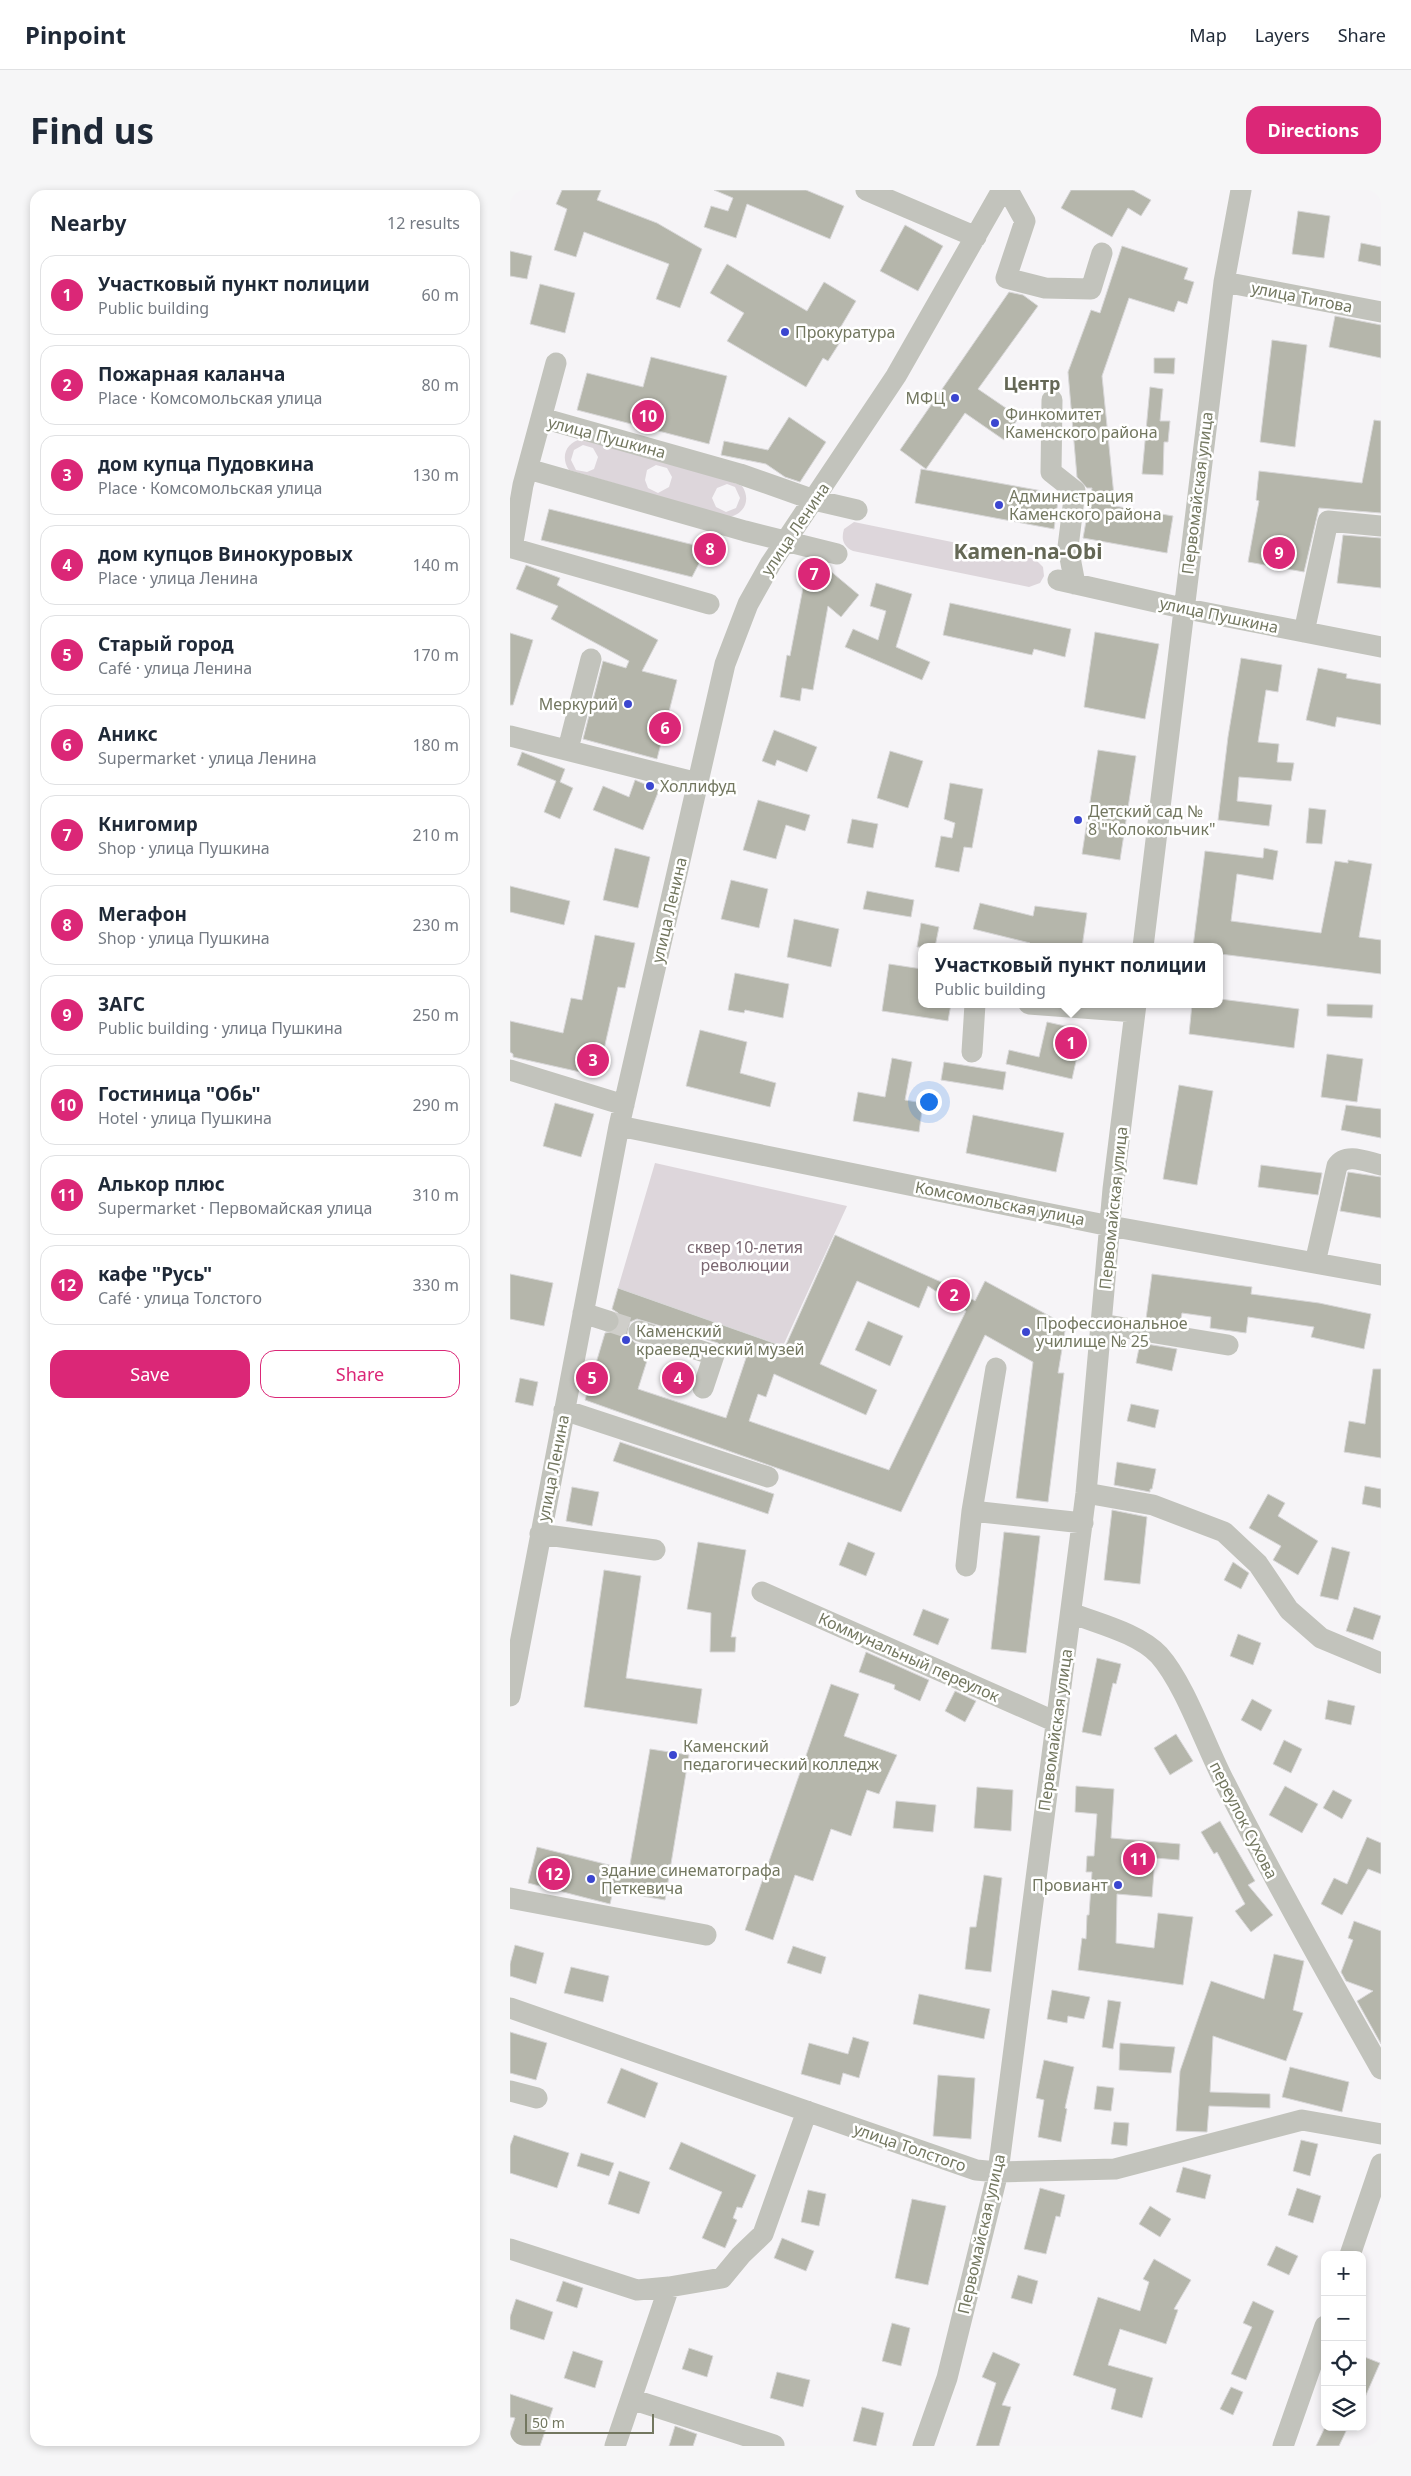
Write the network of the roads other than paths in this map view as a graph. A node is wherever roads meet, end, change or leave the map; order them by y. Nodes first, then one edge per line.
1 (866, 190) edge
2 (1002, 190) edge
3 (1008, 190) edge
4 (1240, 190) edge
5 (976, 237) junction
6 (1102, 253) dead end
7 (1224, 282) junction
8 (1381, 312) edge
9 (556, 363) dead end
10 (1052, 400) dead end
11 (542, 418) junction
12 (528, 469) junction
13 (814, 500) junction
14 (857, 510) dead end
15 (1381, 526) edge
16 (785, 542) junction
17 (837, 554) dead end
18 (709, 604) dead end
19 (1182, 608) junction
20 (1304, 632) junction
21 (1381, 647) edge
22 (591, 659) dead end
23 (510, 736) edge
24 (568, 749) junction
25 (698, 783) junction
26 (1143, 943) edge
27 (975, 1008) edge
28 (1136, 1008) edge
29 (972, 1052) dead end
30 (510, 1070) edge
31 (624, 1105) junction
32 (620, 1126) junction
33 (1381, 1165) edge
34 (1110, 1226) junction
35 (1314, 1263) junction
36 (1381, 1275) edge
37 (583, 1313) junction
38 (608, 1321) tunnel mouth
39 (1101, 1324) junction
40 (639, 1331) tunnel mouth
41 (1228, 1345) dead end
42 (996, 1368) dead end
43 (703, 1388) dead end
44 (564, 1410) junction
45 (768, 1477) dead end
46 (1086, 1493) junction
47 (972, 1511) junction
48 (1083, 1523) junction
49 (540, 1534) junction
50 (655, 1550) dead end
51 (966, 1566) dead end
52 (762, 1592) dead end
53 (1071, 1613) junction
54 (1381, 1663) edge
55 (510, 1696) edge
56 (1056, 1722) junction
57 (510, 1898) edge
58 (706, 1936) dead end
59 (510, 2008) edge
60 (1381, 2069) edge
61 (510, 2091) edge
62 (537, 2098) dead end
63 (807, 2111) junction
64 (1381, 2134) edge
65 (1381, 2164) edge
66 (998, 2172) junction
67 (510, 2249) edge
68 (1351, 2251) edge
69 (669, 2287) junction
70 (1321, 2337) edge
71 (631, 2399) junction
72 (774, 2445) edge
73 (616, 2446) edge
74 (923, 2446) edge
75 (1283, 2446) edge

1 - 5 street
2 - 5 street, улица Ленина
3 - 6 street
4 - 7 street, Первомайская улица
5 - 13 street, улица Ленина
7 - 8 street, улица Титова
7 - 19 street, Первомайская улица
9 - 11 street
10 - 19 street, улица Пушкина
11 - 12 street, улица Пушкина
11 - 13 street, улица Пушкина
12 - 16 street
12 - 18 street, улица Пушкина
13 - 14 street, улица Пушкина
13 - 16 street, улица Ленина
15 - 20 street
16 - 17 street
16 - 25 street, улица Ленина
19 - 20 street, улица Пушкина
19 - 26 street, Первомайская улица
20 - 21 street, улица Пушкина
22 - 24 street
23 - 24 street
24 - 25 street
25 - 31 street, улица Ленина
27 - 29 street
28 - 34 street, Первомайская улица
30 - 31 street
31 - 32 street, улица Ленина
32 - 34 street, Комсомольская улица
32 - 37 street, улица Ленина
33 - 35 street
34 - 35 street, Комсомольская улица
34 - 39 street, Первомайская улица
35 - 36 street, Комсомольская улица
37 - 38 street
37 - 44 street, улица Ленина
39 - 41 street
39 - 46 street, Первомайская улица
40 - 43 street
42 - 47 street
44 - 45 street
44 - 49 street, улица Ленина
46 - 48 street, Первомайская улица
46 - 54 street
47 - 48 street
47 - 51 street
48 - 53 street, Первомайская улица
49 - 50 street
49 - 55 street, улица Ленина
52 - 56 street, Коммунальный переулок
53 - 56 street, Первомайская улица
53 - 60 street, переулок Сухова
56 - 66 street, Первомайская улица
57 - 58 street
59 - 63 street, улица Толстого
61 - 62 street
63 - 66 street, улица Толстого
63 - 69 street
64 - 66 street, улица Толстого
65 - 68 street
66 - 74 street, Первомайская улица
67 - 69 street
69 - 71 street
70 - 75 street
71 - 72 street
71 - 73 street

